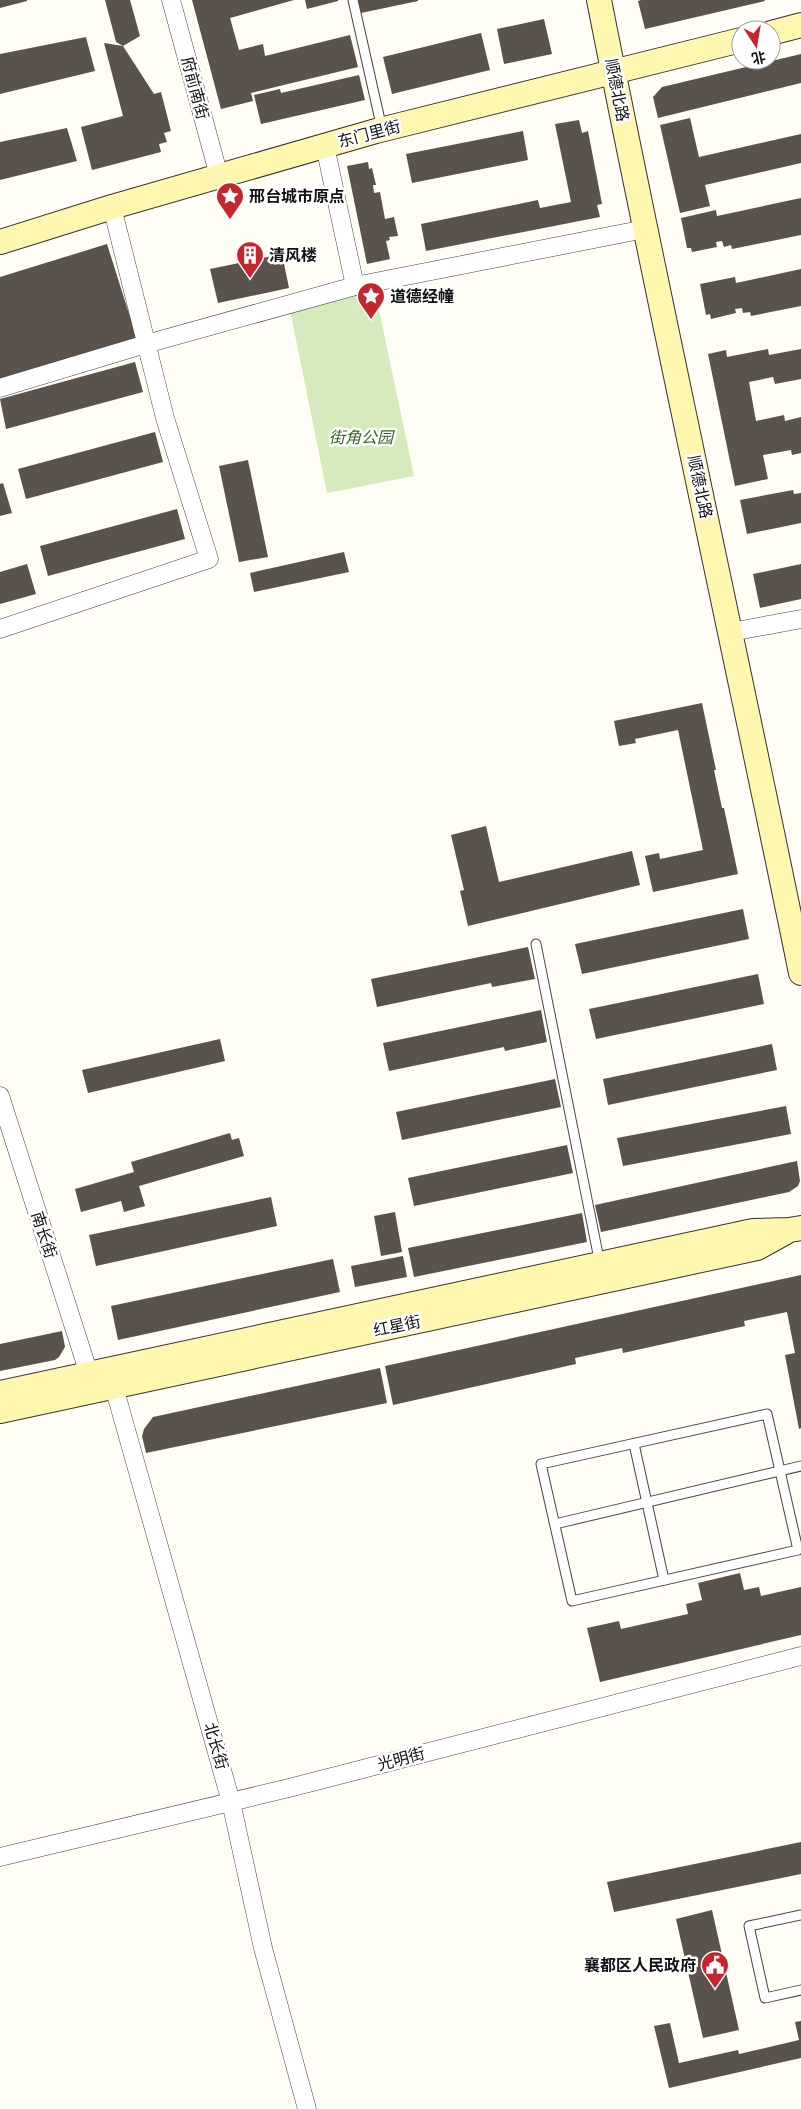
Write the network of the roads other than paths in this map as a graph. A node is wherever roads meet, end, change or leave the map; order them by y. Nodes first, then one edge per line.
1 (171, 0) edge
2 (353, 0) edge
3 (599, 0) edge
4 (801, 25) edge
5 (781, 30) edge
6 (731, 42) edge
7 (613, 72) junction
8 (382, 130) junction
9 (325, 146) junction
10 (219, 176) junction
11 (112, 207) junction
12 (645, 229) junction
13 (0, 242) edge
14 (355, 286) junction
15 (146, 344) junction
16 (0, 388) edge
17 (801, 618) edge
18 (0, 629) edge
19 (731, 632) junction
20 (536, 944) dead end
21 (801, 973) edge
22 (0, 1096) edge
23 (795, 1229) edge
24 (600, 1264) junction
25 (89, 1374) junction
26 (114, 1387) junction
27 (0, 1393) edge
28 (0, 1411) edge
29 (634, 1444) junction
30 (801, 1466) edge
31 (780, 1471) junction
32 (646, 1502) junction
33 (555, 1524) junction
34 (664, 1580) junction
35 (801, 1656) edge
36 (231, 1802) junction
37 (0, 1857) edge
38 (801, 1915) edge
39 (801, 1990) edge
40 (307, 2109) edge

1 - 10 street, 府前南街
2 - 8 lane
3 - 7 street, 顺德北路
4 - 5 street
6 - 7 street, 东门里街
7 - 8 street, 东门里街
7 - 12 street, 顺德北路
8 - 9 street, 东门里街
9 - 10 street, 东门里街
9 - 14 street
10 - 11 street, 东门里街
11 - 13 street, 东门里街
11 - 15 street
12 - 14 street
12 - 19 street, 顺德北路
14 - 15 street
15 - 16 street
15 - 18 street
17 - 19 street
19 - 21 street, 顺德北路
20 - 24 lane
22 - 25 street, 南长街
23 - 24 street, 红星街
23 - 26 street, 红星街
24 - 25 street, 红星街
25 - 27 street, 红星街
26 - 28 street, 红星街
26 - 36 street, 北长街
29 - 31 lane
29 - 32 lane
29 - 33 lane
30 - 31 lane
31 - 32 lane
31 - 34 lane
32 - 33 lane
32 - 34 lane
33 - 34 lane
35 - 36 street, 光明街
36 - 37 street, 光明街
36 - 40 street, 北长街
38 - 39 lane

